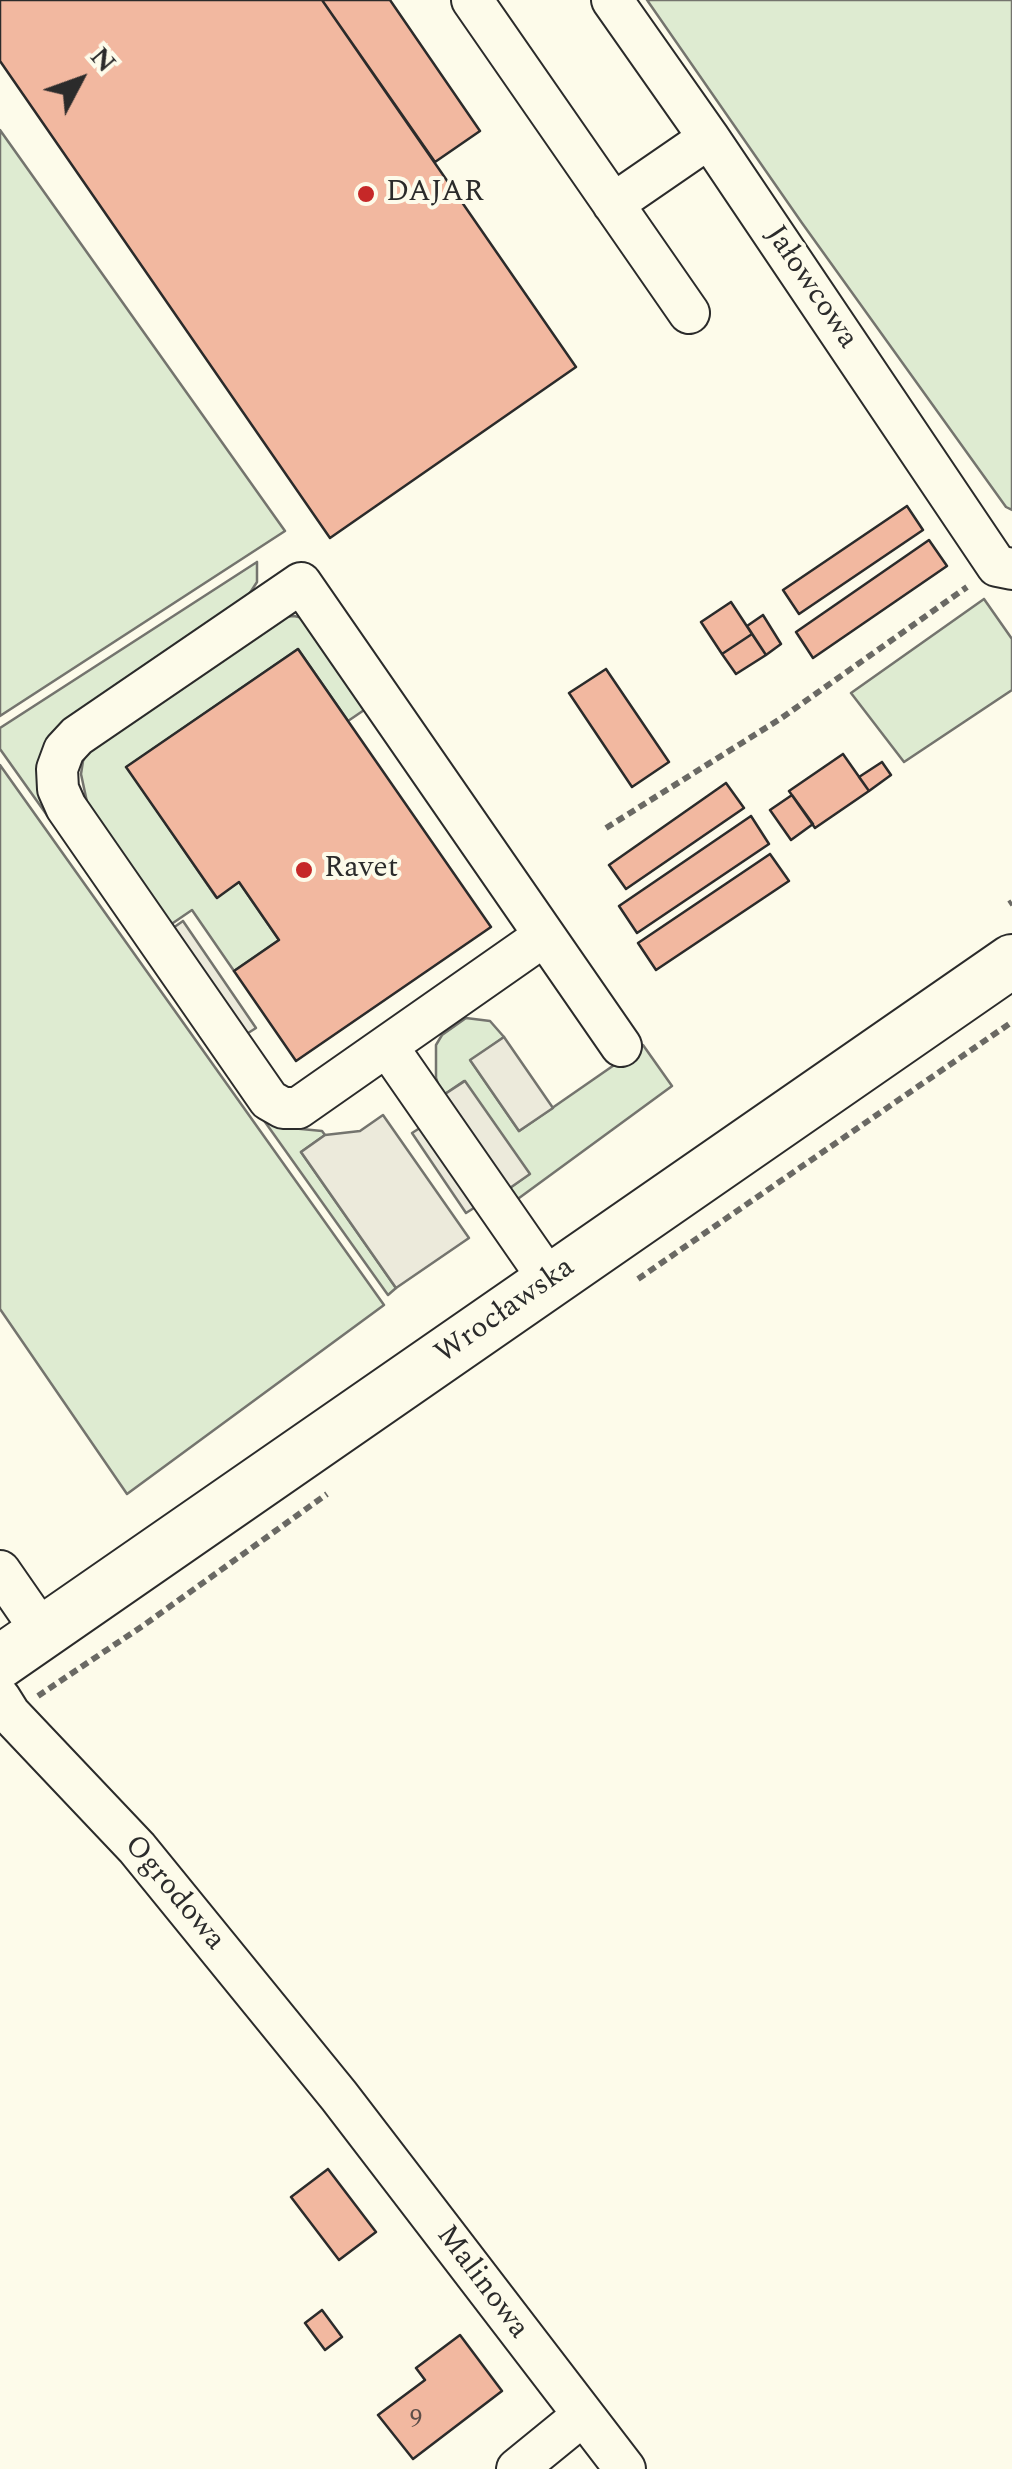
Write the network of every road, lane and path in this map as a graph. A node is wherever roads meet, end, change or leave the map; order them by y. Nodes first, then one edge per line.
1 (472, 0) edge
2 (612, 0) edge
3 (709, 138) junction
4 (613, 204) junction
5 (689, 313) dead end
6 (1004, 567) edge
7 (606, 828) dead end
8 (544, 936) junction
9 (1012, 960) edge
10 (1012, 1022) edge
11 (386, 1046) junction
12 (620, 1046) dead end
13 (550, 1281) junction
14 (629, 1285) dead end
15 (333, 1489) dead end
16 (0, 1571) edge
17 (43, 1632) junction
18 (0, 1662) edge
19 (5, 1706) edge
20 (339, 2096) joint
21 (582, 2416) junction
22 (517, 2469) edge
23 (625, 2469) edge

1 - 4 street
2 - 3 street, Jałowcowa
3 - 4 street
3 - 6 street, Jałowcowa
4 - 5 street
6 - 7 path
8 - 11 street
8 - 11 street
8 - 12 street
9 - 13 main road, Wrocławska
10 - 14 path
11 - 13 street
13 - 17 main road, Wrocławska
15 - 19 path
16 - 17 street
17 - 18 main road, Wrocławska
19 - 20 street, Ogrodowa
20 - 21 street, Malinowa
21 - 22 street
21 - 23 street, Malinowa

